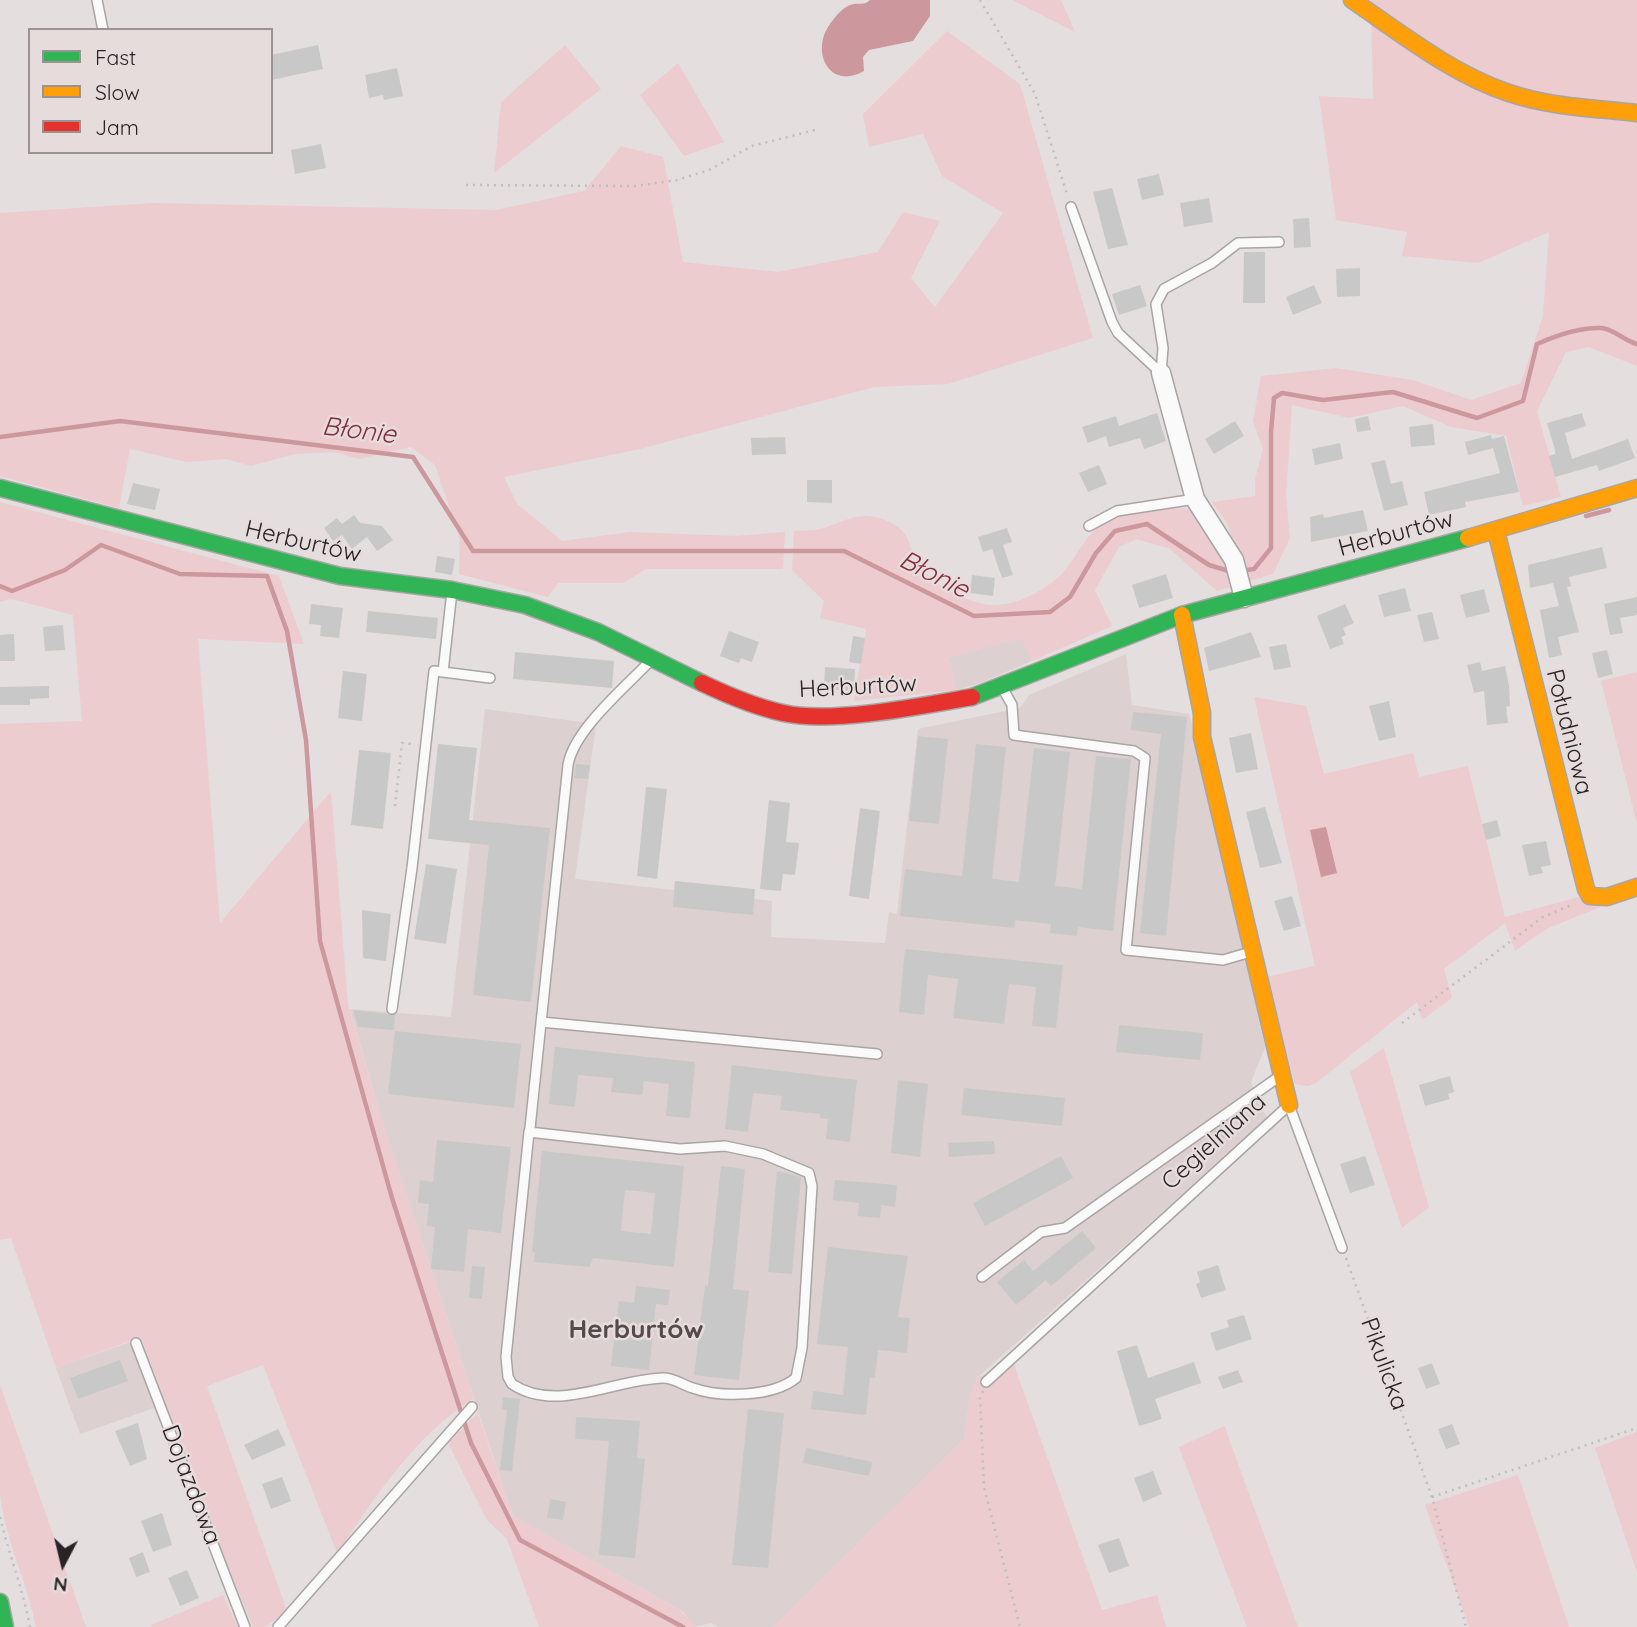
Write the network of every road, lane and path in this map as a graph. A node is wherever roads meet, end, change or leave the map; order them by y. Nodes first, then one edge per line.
1 (97, 0) edge
2 (980, 0) edge
3 (1352, 0) edge
4 (103, 28) edge
5 (1637, 113) edge
6 (815, 130) dead end
7 (466, 185) dead end
8 (1072, 207) joint
9 (1279, 242) dead end
10 (1161, 373) junction
11 (0, 488) edge
12 (1637, 488) edge
13 (1195, 499) junction
14 (1089, 526) dead end
15 (1496, 531) junction
16 (452, 590) junction
17 (1243, 592) junction
18 (1182, 615) junction
19 (653, 658) junction
20 (443, 672) junction
21 (490, 678) dead end
22 (1002, 686) junction
23 (426, 745) junction
24 (395, 806) dead end
25 (1637, 887) edge
26 (1590, 896) junction
27 (1251, 952) junction
28 (392, 1009) dead end
29 (541, 1023) junction
30 (1402, 1023) dead end
31 (877, 1054) dead end
32 (1281, 1076) junction
33 (1289, 1105) junction
34 (529, 1132) junction
35 (1342, 1248) joint
36 (982, 1277) dead end
37 (136, 1343) dead end
38 (986, 1382) joint
39 (472, 1407) dead end
40 (1637, 1428) edge
41 (1432, 1497) junction
42 (0, 1517) edge
43 (0, 1602) edge
44 (5, 1627) edge
45 (30, 1627) edge
46 (245, 1627) edge
47 (278, 1627) edge
48 (1020, 1627) edge
49 (1466, 1627) edge

1 - 4 lane
2 - 8 path
3 - 5 street
6 - 7 path
8 - 10 lane
9 - 10 lane
10 - 13 street
11 - 16 street, Herburtów
12 - 15 street, Herburtów
13 - 14 lane
13 - 17 street
15 - 17 street, Herburtów
15 - 26 street, Południowa
16 - 19 street, Herburtów
16 - 20 lane
17 - 18 street, Herburtów
18 - 22 street, Herburtów
18 - 27 street, Cegielniana
19 - 22 street, Herburtów
19 - 29 lane
20 - 21 lane
20 - 23 lane
22 - 27 lane
23 - 24 path
23 - 28 lane
25 - 26 street
26 - 30 path
27 - 32 street, Cegielniana
29 - 31 lane
29 - 34 lane
32 - 33 street, Cegielniana
32 - 36 lane
33 - 35 lane
33 - 38 lane, Cegielniana
34 - 34 lane
35 - 41 path, Pikulicka
37 - 46 lane, Dojazdowa
38 - 48 path
39 - 47 lane
40 - 41 path
41 - 49 path, Pikulicka
42 - 45 path
43 - 44 street

